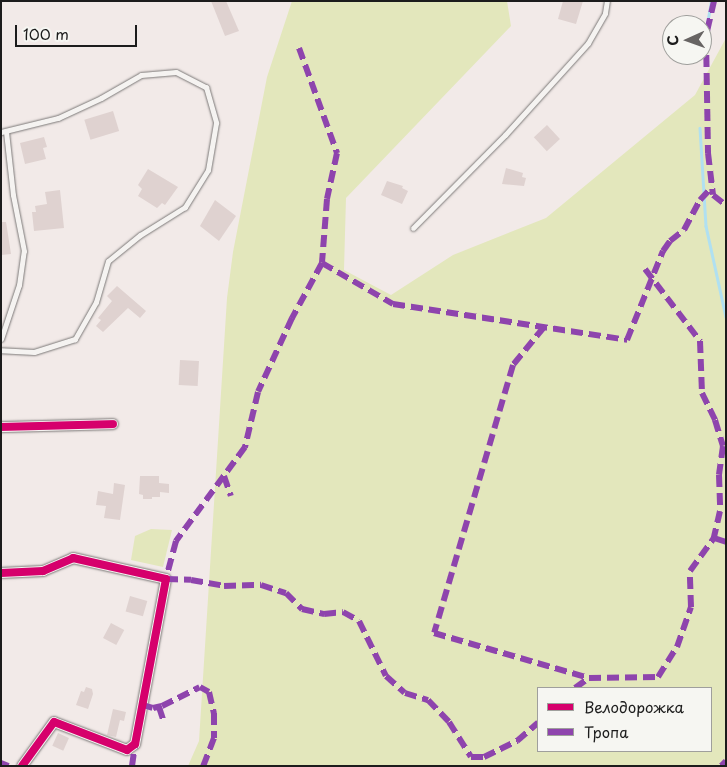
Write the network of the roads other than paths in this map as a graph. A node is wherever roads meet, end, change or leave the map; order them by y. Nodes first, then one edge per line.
1 (607, 1) edge
2 (4, 132) edge
3 (413, 228) dead end
4 (1, 339) edge
5 (1, 350) edge
6 (113, 424) dead end
7 (1, 427) edge
8 (1, 573) edge
9 (22, 766) edge

1 - 3 lane
2 - 4 lane
2 - 5 lane
6 - 7 street
8 - 9 street

